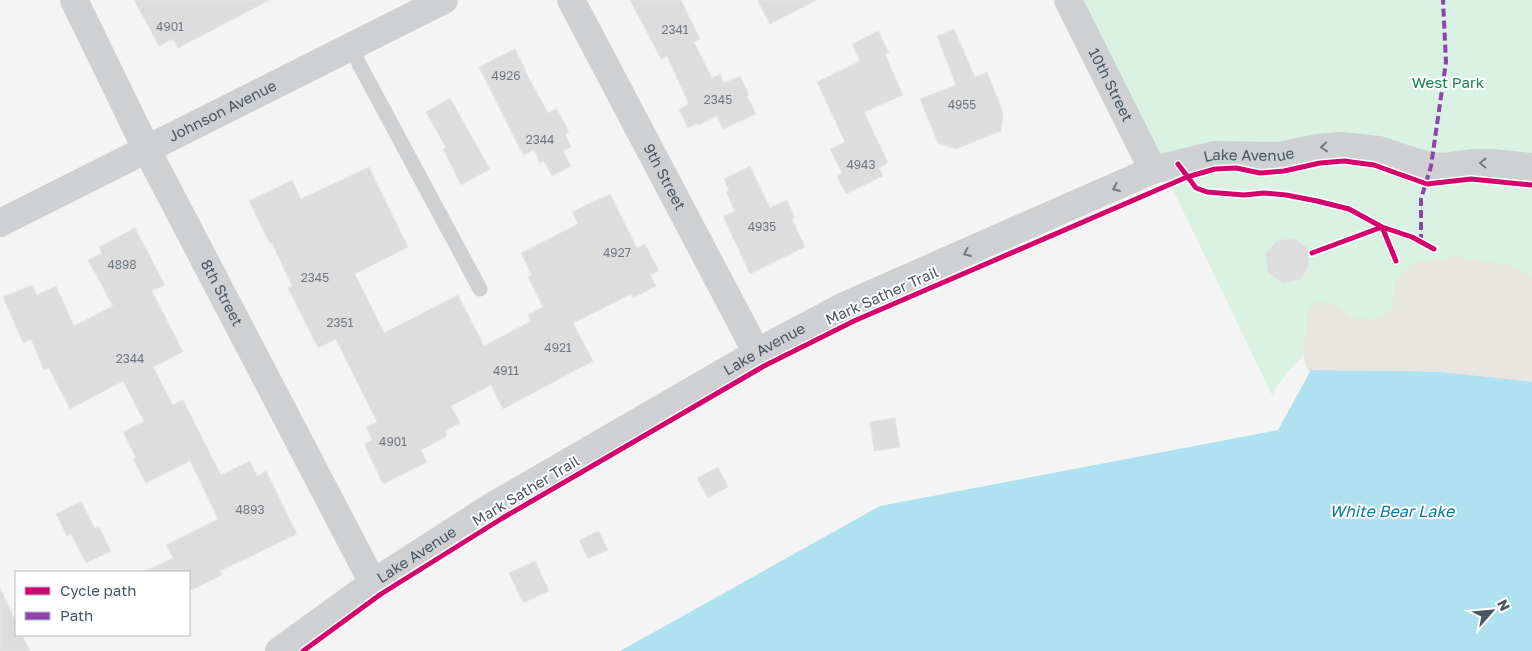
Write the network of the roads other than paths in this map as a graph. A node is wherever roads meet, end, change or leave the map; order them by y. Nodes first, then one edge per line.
1 (74, 0) edge
2 (444, 0) edge
3 (571, 0) edge
4 (1068, 0) edge
5 (350, 48) junction
6 (147, 150) junction
7 (1532, 167) edge
8 (1154, 170) junction
9 (0, 223) edge
10 (480, 289) dead end
11 (757, 353) junction
12 (373, 583) junction
13 (280, 651) edge

1 - 6 street, 8th Street
2 - 5 street, Johnson Avenue
3 - 11 street, 9th Street
4 - 8 street, 10th Street
5 - 6 street, Johnson Avenue
5 - 10 lane
6 - 9 street, Johnson Avenue
6 - 12 street, 8th Street
7 -> 8 street, Lake Avenue
8 -> 11 street, Lake Avenue
11 - 12 street, Lake Avenue
12 - 13 street, Lake Avenue

